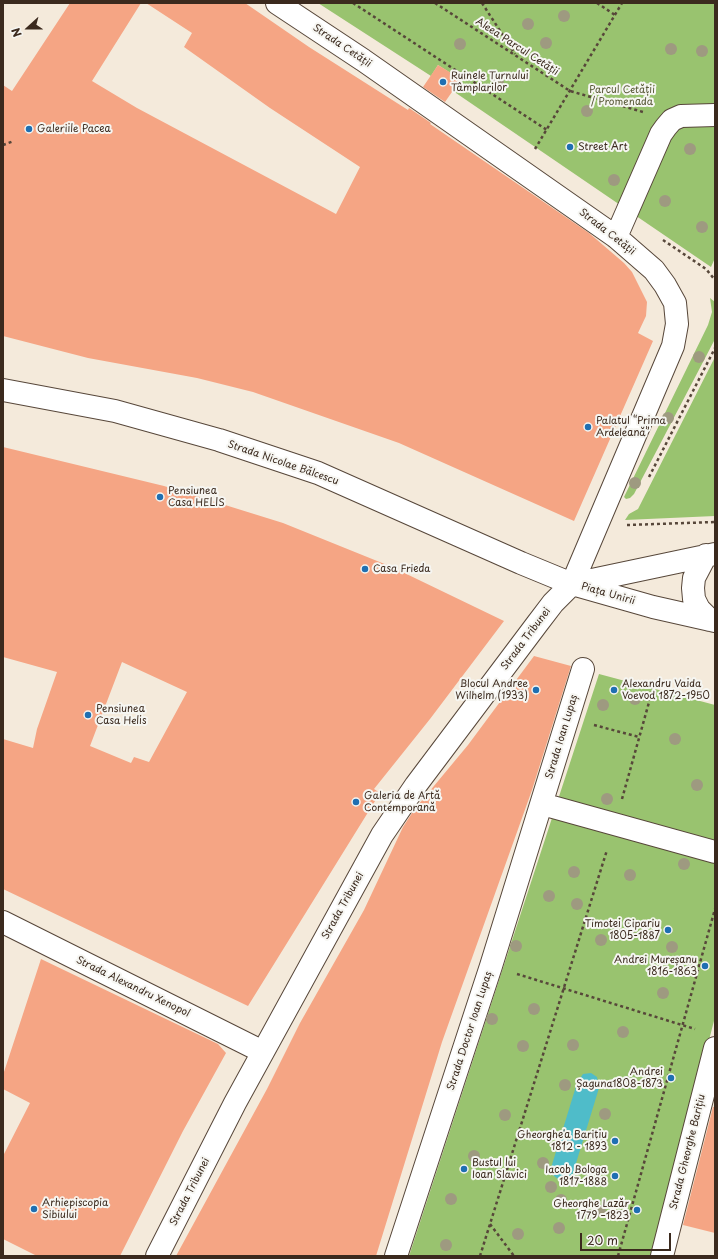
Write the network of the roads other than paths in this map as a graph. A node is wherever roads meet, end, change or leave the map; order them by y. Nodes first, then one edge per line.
1 (277, 3) edge
2 (715, 115) edge
3 (616, 236) junction
4 (3, 390) edge
5 (710, 555) edge
6 (572, 584) junction
7 (712, 620) edge
8 (583, 669) dead end
9 (542, 804) junction
10 (715, 852) edge
11 (3, 922) edge
12 (715, 1048) edge
13 (263, 1052) junction
14 (157, 1256) edge
15 (396, 1256) edge
16 (662, 1256) edge

1 - 3 street, Strada Cetății
2 - 3 street
3 - 6 street, Strada Cetății
4 - 6 street, Strada Nicolae Bălcescu
5 - 6 street, Piața Unirii
5 - 7 street
6 - 7 street, Piața Unirii
6 - 13 street, Strada Tribunei
8 - 9 street, Strada Ioan Lupaș
9 - 10 street
9 - 15 street, Strada Doctor Ioan Lupaș
11 - 13 street, Strada Alexandru Xenopol
12 - 16 street, Strada Gheorghe Barițiu
13 - 14 street, Strada Tribunei

